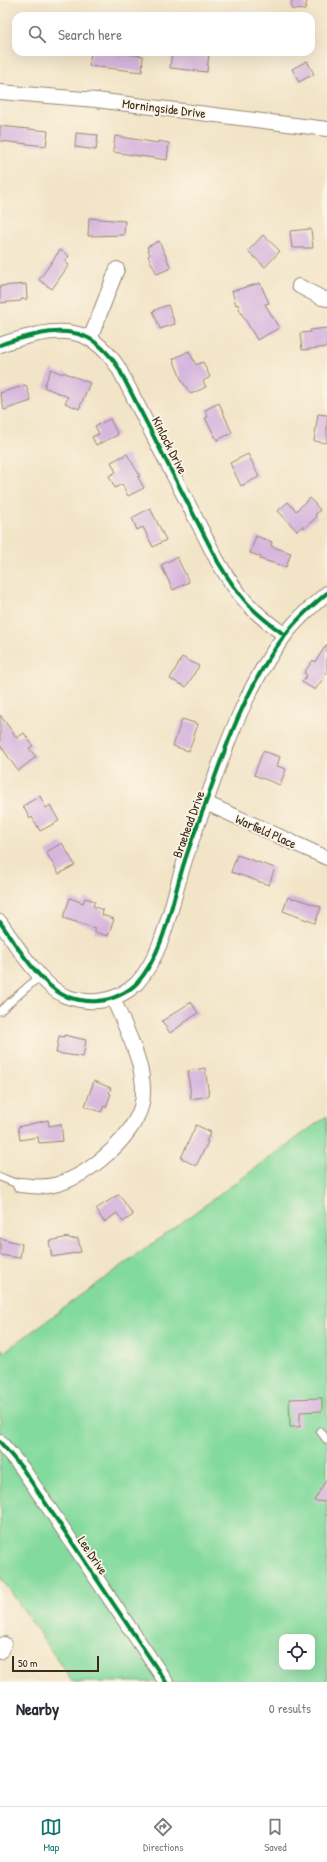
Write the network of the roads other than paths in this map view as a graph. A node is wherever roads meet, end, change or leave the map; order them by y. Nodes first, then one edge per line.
1 (0, 92) edge
2 (327, 129) edge
3 (117, 269) dead end
4 (299, 286) dead end
5 (327, 299) edge
6 (90, 338) junction
7 (0, 345) edge
8 (327, 593) edge
9 (285, 635) junction
10 (206, 804) junction
11 (327, 858) edge
12 (0, 922) edge
13 (41, 975) junction
14 (113, 998) junction
15 (0, 1011) edge
16 (0, 1177) edge
17 (20, 1185) joint
18 (320, 1431) dead end
19 (327, 1440) edge
20 (0, 1442) edge
21 (166, 1682) edge

1 - 2 street, Morningside Drive
3 - 6 street
4 - 5 street
6 - 7 street, Kinlock Drive
6 - 9 street, Kinlock Drive
8 - 9 street, Braehead Drive
9 - 10 street, Braehead Drive
10 - 11 street, Warfield Place
10 - 14 street, Braehead Drive
12 - 13 street, Braehead Drive
13 - 14 street, Braehead Drive
13 - 15 lane
14 - 17 street
16 - 17 lane
18 - 19 lane
20 - 21 street, Lee Drive

